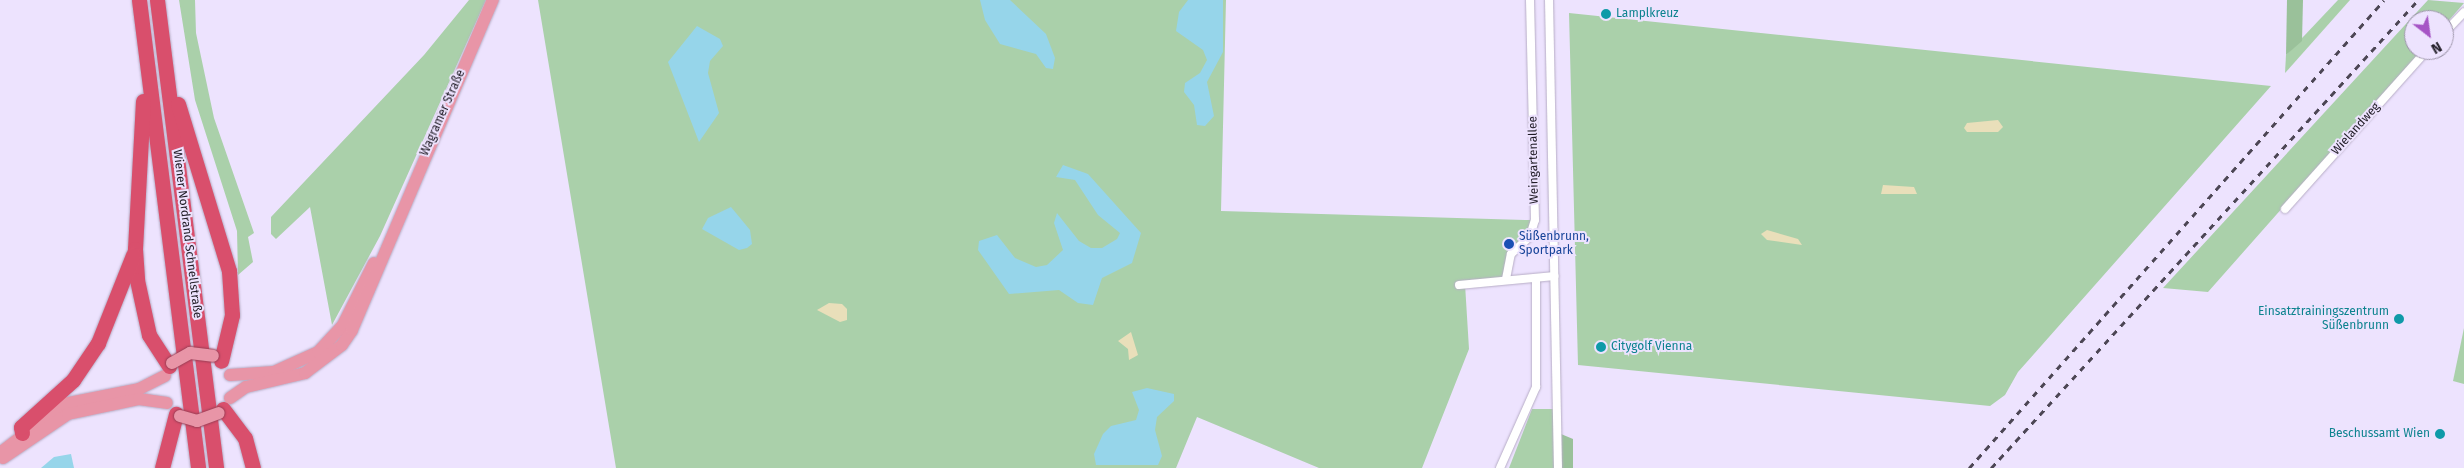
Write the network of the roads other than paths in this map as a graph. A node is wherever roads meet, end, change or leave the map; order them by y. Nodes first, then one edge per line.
1 (139, 0) edge
2 (157, 0) edge
3 (493, 0) edge
4 (1530, 0) edge
5 (1549, 0) edge
6 (2464, 12) edge
7 (2454, 22) edge
8 (2418, 60) edge
9 (166, 72) junction
10 (149, 78) junction
11 (2285, 209) dead end
12 (135, 249) junction
13 (1555, 276) junction
14 (1536, 278) junction
15 (1506, 279) junction
16 (1459, 285) dead end
17 (217, 359) junction
18 (169, 368) junction
19 (230, 375) junction
20 (275, 376) junction
21 (224, 407) junction
22 (174, 411) junction
23 (22, 432) junction
24 (0, 453) edge
25 (0, 460) edge
26 (162, 468) edge
27 (198, 468) edge
28 (216, 468) edge
29 (253, 468) edge
30 (1500, 468) edge
31 (1558, 468) edge

1 - 10 highway, Wiener Nordrand Schnellstraße
2 - 9 highway, Wiener Nordrand Schnellstraße
3 - 20 main road, Wagramer Straße
4 - 15 street, Weingartenallee
5 - 13 street, Weingartenallee
6 - 7 street
8 - 11 street, Wielandweg
9 - 17 highway
9 - 28 highway, Wiener Nordrand Schnellstraße
10 - 12 highway
10 - 27 highway, Wiener Nordrand Schnellstraße
12 - 18 highway
12 - 23 highway
13 - 14 street
13 - 31 street, Weingartenallee
14 - 15 street
14 - 30 street
15 - 16 street
17 - 18 main road, bridge
17 - 19 main road
18 - 22 main road
18 - 23 main road
19 - 20 main road
19 - 21 main road
20 - 21 main road
21 - 22 main road, bridge
21 - 29 highway
22 - 25 main road
22 - 26 highway
23 - 24 main road

